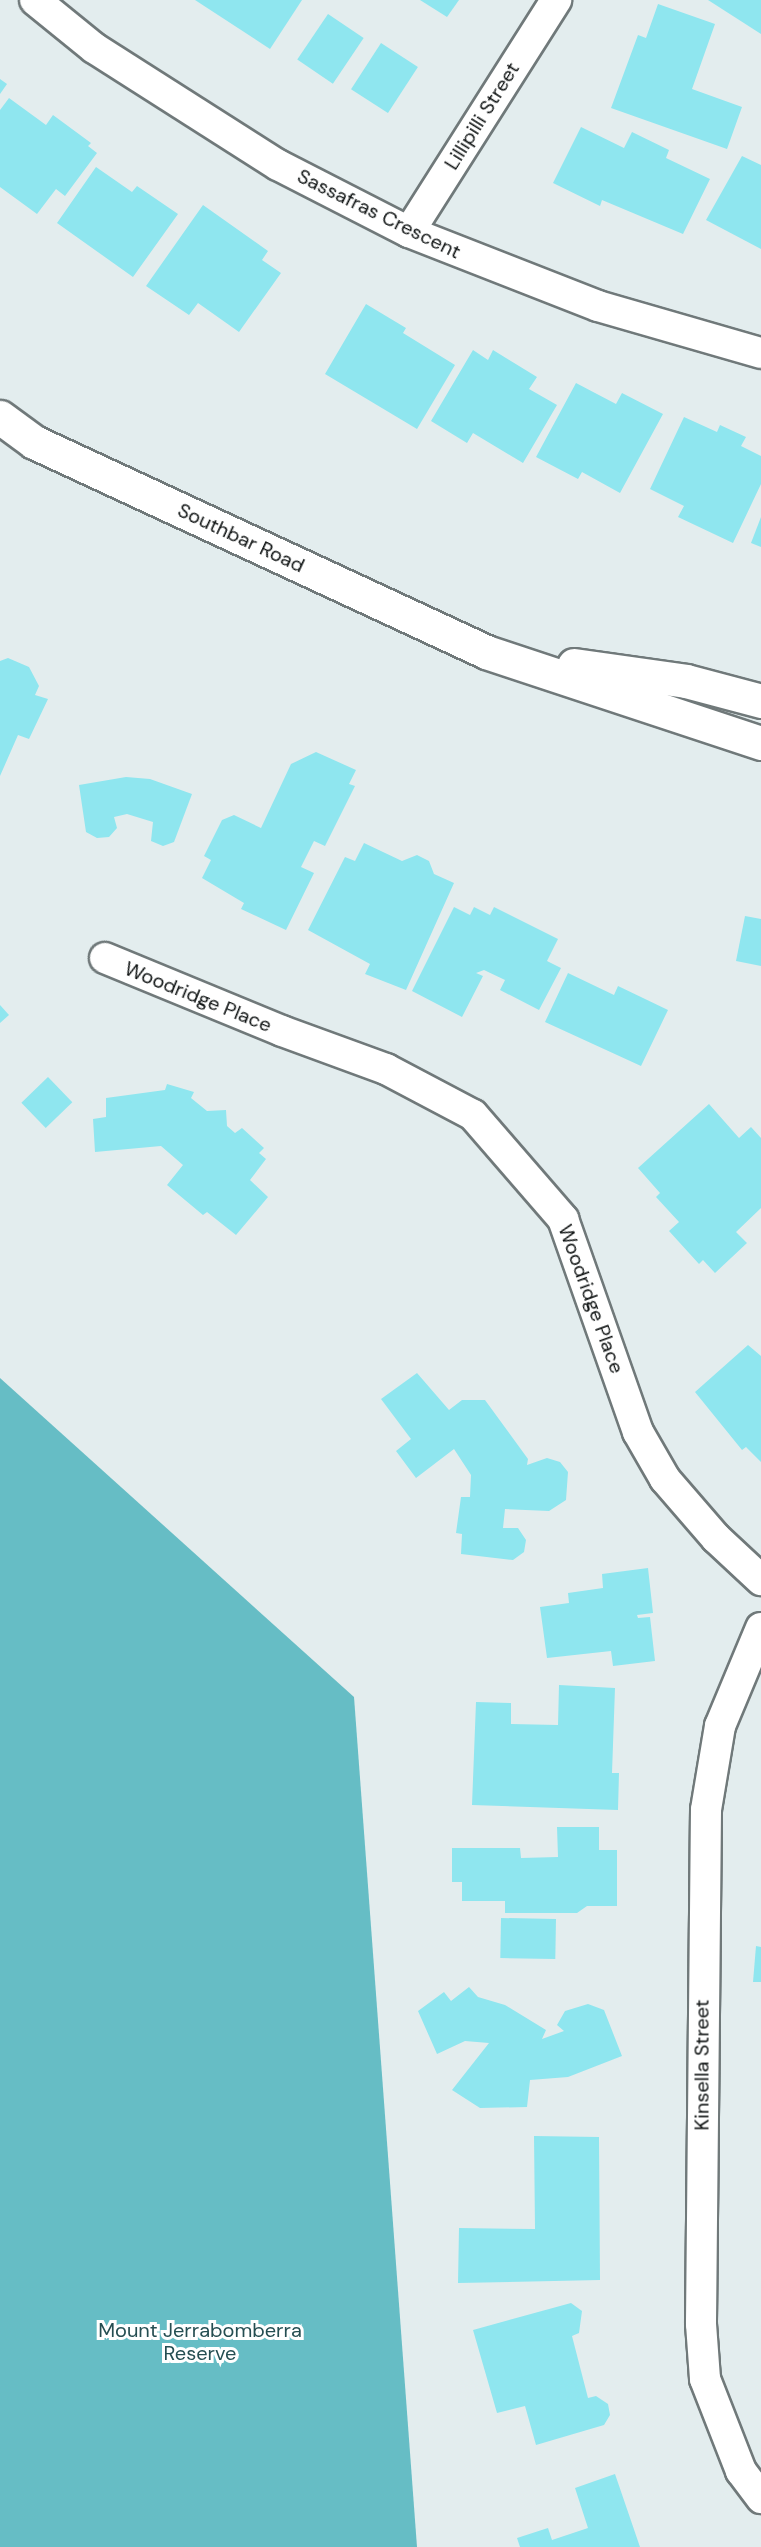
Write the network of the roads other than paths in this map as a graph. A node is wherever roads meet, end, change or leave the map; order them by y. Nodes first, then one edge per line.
1 (34, 0) edge
2 (556, 0) edge
3 (409, 232) junction
4 (761, 353) edge
5 (0, 417) edge
6 (486, 652) junction
7 (761, 701) edge
8 (761, 742) edge
9 (105, 958) dead end
10 (761, 1580) edge
11 (761, 1628) edge
12 (761, 2498) edge

1 - 3 street, Sassafras Crescent
2 - 3 street, Lillipilli Street
3 - 4 street, Sassafras Crescent
5 - 6 main road, Southbar Road
6 - 7 main road, Southbar Road
6 - 8 main road, Southbar Road
9 - 10 street, Woodridge Place
11 - 12 street, Kinsella Street

